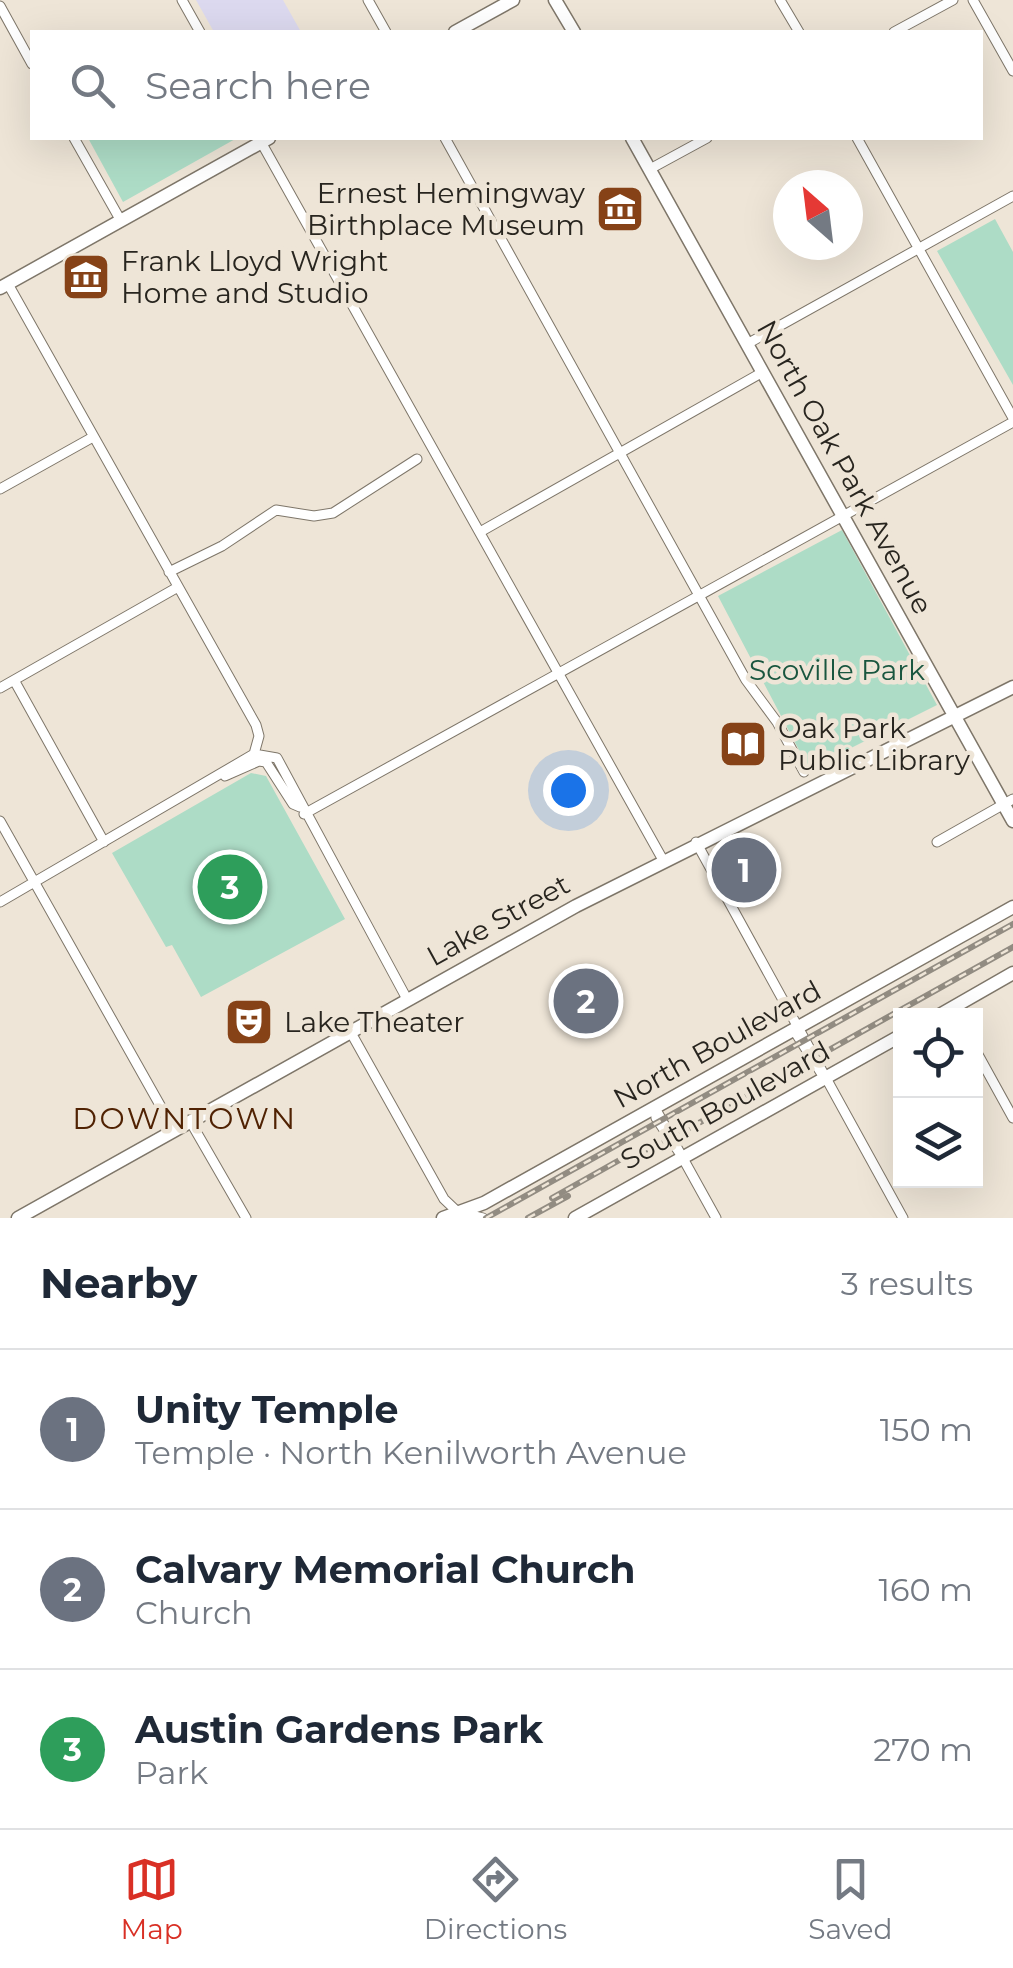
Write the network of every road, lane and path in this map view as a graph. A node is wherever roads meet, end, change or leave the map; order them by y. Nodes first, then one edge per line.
1 (182, 0) edge
2 (368, 0) edge
3 (513, 0) edge
4 (556, 0) edge
5 (780, 0) edge
6 (952, 0) edge
7 (973, 0) edge
8 (0, 6) edge
9 (199, 30) edge
10 (385, 30) edge
11 (460, 30) edge
12 (573, 30) edge
13 (797, 30) edge
14 (898, 30) edge
15 (30, 60) edge
16 (1013, 71) edge
17 (75, 140) edge
18 (265, 140) edge
19 (446, 140) edge
20 (633, 140) edge
21 (703, 140) edge
22 (858, 140) edge
23 (650, 169) junction
24 (1013, 196) edge
25 (120, 221) junction
26 (919, 248) junction
27 (4, 286) edge
28 (747, 344) junction
29 (763, 372) junction
30 (1013, 420) edge
31 (93, 436) junction
32 (621, 452) junction
33 (418, 460) dead end
34 (0, 489) edge
35 (843, 516) junction
36 (480, 532) junction
37 (170, 572) junction
38 (178, 587) junction
39 (700, 594) junction
40 (558, 672) junction
41 (14, 680) junction
42 (1013, 687) edge
43 (0, 688) edge
44 (954, 716) junction
45 (251, 758) junction
46 (804, 772) dead end
47 (1008, 802) edge
48 (302, 810) junction
49 (0, 821) edge
50 (1013, 821) edge
51 (104, 842) junction
52 (696, 842) junction
53 (937, 842) dead end
54 (663, 860) junction
55 (34, 882) junction
56 (0, 902) edge
57 (1013, 906) edge
58 (1013, 973) edge
59 (407, 999) junction
60 (960, 1008) edge
61 (798, 1028) junction
62 (350, 1031) junction
63 (893, 1040) edge
64 (983, 1064) edge
65 (825, 1078) junction
66 (655, 1108) junction
67 (1013, 1118) edge
68 (190, 1121) junction
69 (174, 1130) junction
70 (683, 1158) junction
71 (45, 1211) edge
72 (462, 1215) edge
73 (241, 1216) edge
74 (18, 1218) edge
75 (443, 1218) edge
76 (483, 1218) edge
77 (574, 1218) edge
78 (716, 1218) edge
79 (903, 1218) edge

1 - 9 street
2 - 10 street
3 - 11 street
4 - 12 street
5 - 13 street
6 - 14 street
7 - 16 street
8 - 15 street
17 - 25 street
18 - 25 street
18 - 36 street
19 - 32 street
20 - 23 street, North Oak Park Avenue
21 - 23 street
22 - 26 street
23 - 28 street, North Oak Park Avenue
24 - 26 street
25 - 27 street
26 - 28 street
26 - 30 street
27 - 31 street
28 - 29 street, North Oak Park Avenue
29 - 32 street
29 - 35 street, North Oak Park Avenue
30 - 35 street
31 - 34 street
31 - 37 street
32 - 36 street
32 - 39 street
33 - 37 street
35 - 39 street
35 - 44 street, North Oak Park Avenue
36 - 40 street
37 - 38 street
38 - 41 street
38 - 45 street
39 - 40 street
39 - 46 street
40 - 48 street
40 - 54 street
41 - 43 street
41 - 51 street
42 - 44 street, Lake Street
44 - 47 street, North Oak Park Avenue
44 - 52 street, Lake Street
45 - 48 street
45 - 51 street
47 - 50 street, North Oak Park Avenue
47 - 53 street
48 - 59 street
49 - 55 street
51 - 55 street
52 - 54 street, Lake Street
52 - 61 street
54 - 59 street, Lake Street
55 - 56 street
55 - 69 street
57 - 61 street, North Boulevard
58 - 60 street
59 - 62 street, Lake Street
61 - 65 street
61 - 66 street, North Boulevard
62 - 68 street, Lake Street
62 - 72 street
63 - 65 street, South Boulevard
64 - 67 street
65 - 70 street, South Boulevard
65 - 79 street
66 - 70 street
66 - 72 street, North Boulevard
68 - 69 street, Lake Street
68 - 73 street
69 - 71 street, Lake Street
70 - 77 street, South Boulevard
70 - 78 street
71 - 74 street, Lake Street
72 - 75 street, North Boulevard
72 - 76 street

